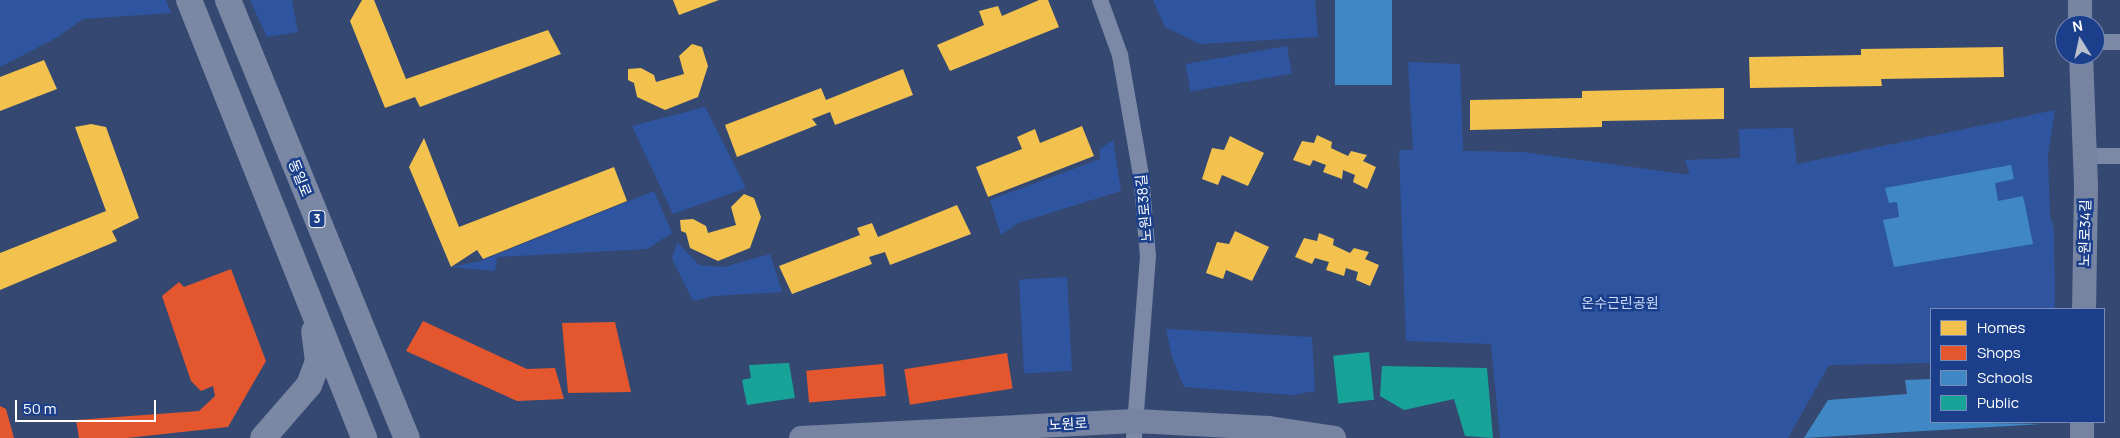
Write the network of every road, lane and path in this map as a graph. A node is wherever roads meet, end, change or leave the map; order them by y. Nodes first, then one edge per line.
1 (189, 0) edge
2 (228, 0) edge
3 (1100, 0) edge
4 (2080, 0) edge
5 (2080, 15) edge
6 (2105, 42) edge
7 (2120, 42) edge
8 (2081, 65) edge
9 (2085, 156) junction
10 (2120, 156) edge
11 (299, 273) junction
12 (2084, 308) edge
13 (2082, 423) edge
14 (1134, 430) edge
15 (264, 438) edge
16 (364, 438) edge
17 (407, 438) edge
18 (801, 438) edge
19 (1334, 438) edge
20 (2082, 438) edge

1 - 11 main road
2 - 17 main road, 동일로 / 3
3 - 14 street, 노원로38길
4 - 5 main road
6 - 7 street
8 - 9 main road, 노원로34길
9 - 10 street
9 - 12 main road, 노원로34길
11 - 15 main road
11 - 16 main road
13 - 20 main road
14 - 18 main road, 노원로
14 - 19 main road, 노원로

